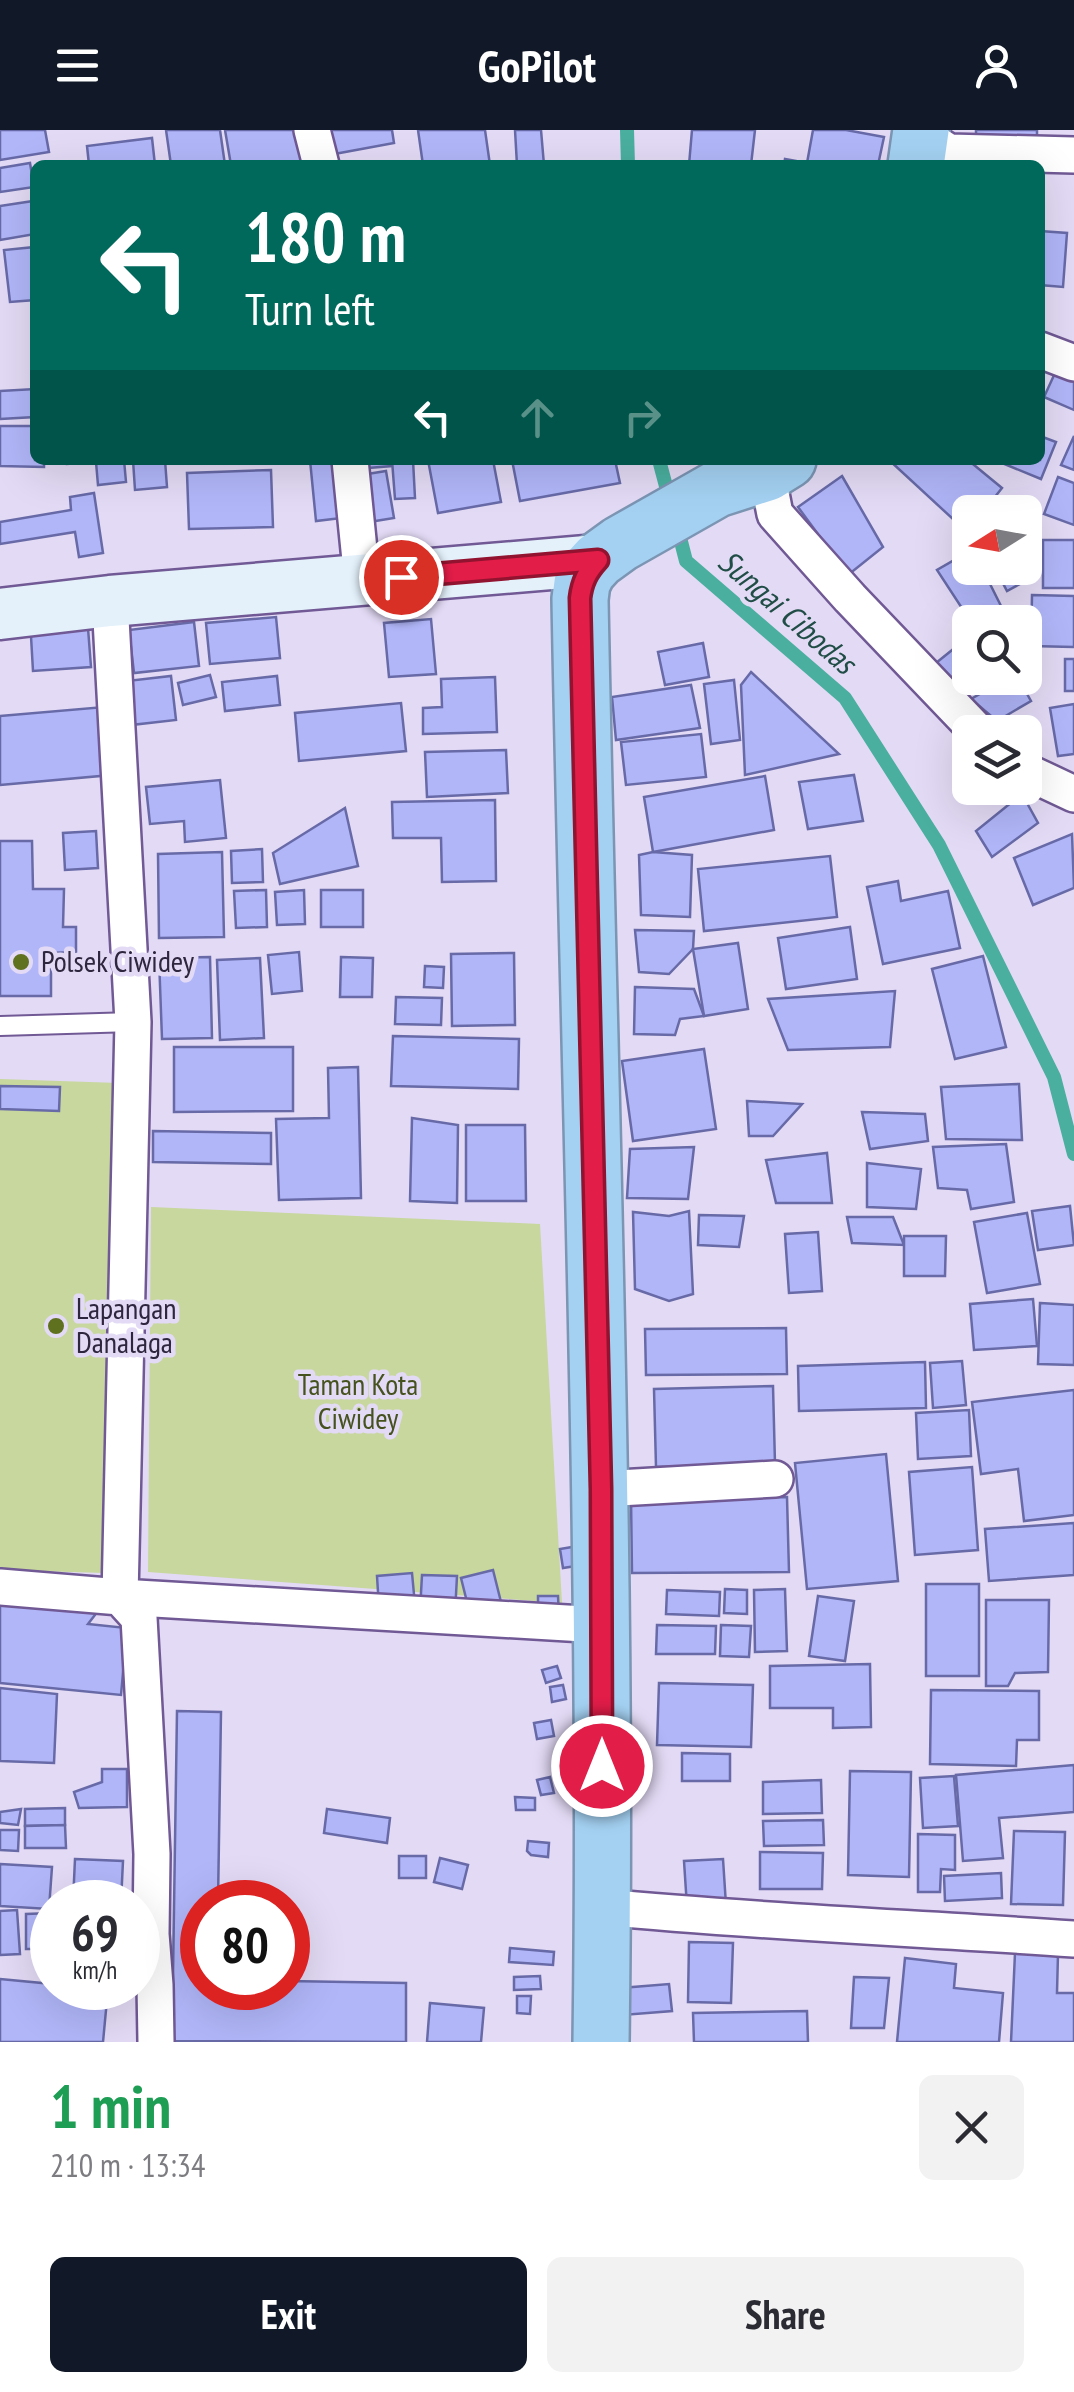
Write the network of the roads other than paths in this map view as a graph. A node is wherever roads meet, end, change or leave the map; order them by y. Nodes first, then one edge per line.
1 (312, 130) edge
2 (919, 143) edge
3 (1074, 155) edge
4 (320, 160) edge
5 (1045, 352) edge
6 (1074, 364) edge
7 (350, 465) edge
8 (757, 474) edge
9 (609, 552) junction
10 (362, 580) junction
11 (110, 601) junction
12 (0, 614) edge
13 (962, 715) edge
14 (1042, 779) edge
15 (1074, 794) edge
16 (133, 1022) junction
17 (0, 1026) edge
18 (775, 1478) dead end
19 (601, 1489) junction
20 (0, 1587) edge
21 (120, 1597) junction
22 (602, 1626) junction
23 (603, 1907) junction
24 (1074, 1940) edge
25 (156, 2042) edge
26 (601, 2042) edge

1 - 4 street
2 - 3 street
5 - 6 street
7 - 10 street
8 - 9 highway
8 - 13 street
9 - 10 street
9 - 19 highway
10 - 11 street
11 - 12 street
11 - 16 street
14 - 15 street
16 - 17 lane
16 - 21 street
18 - 19 street
19 - 22 highway
20 - 21 street
21 - 22 street
21 - 25 street
22 - 23 highway
23 - 24 street
23 - 26 highway

